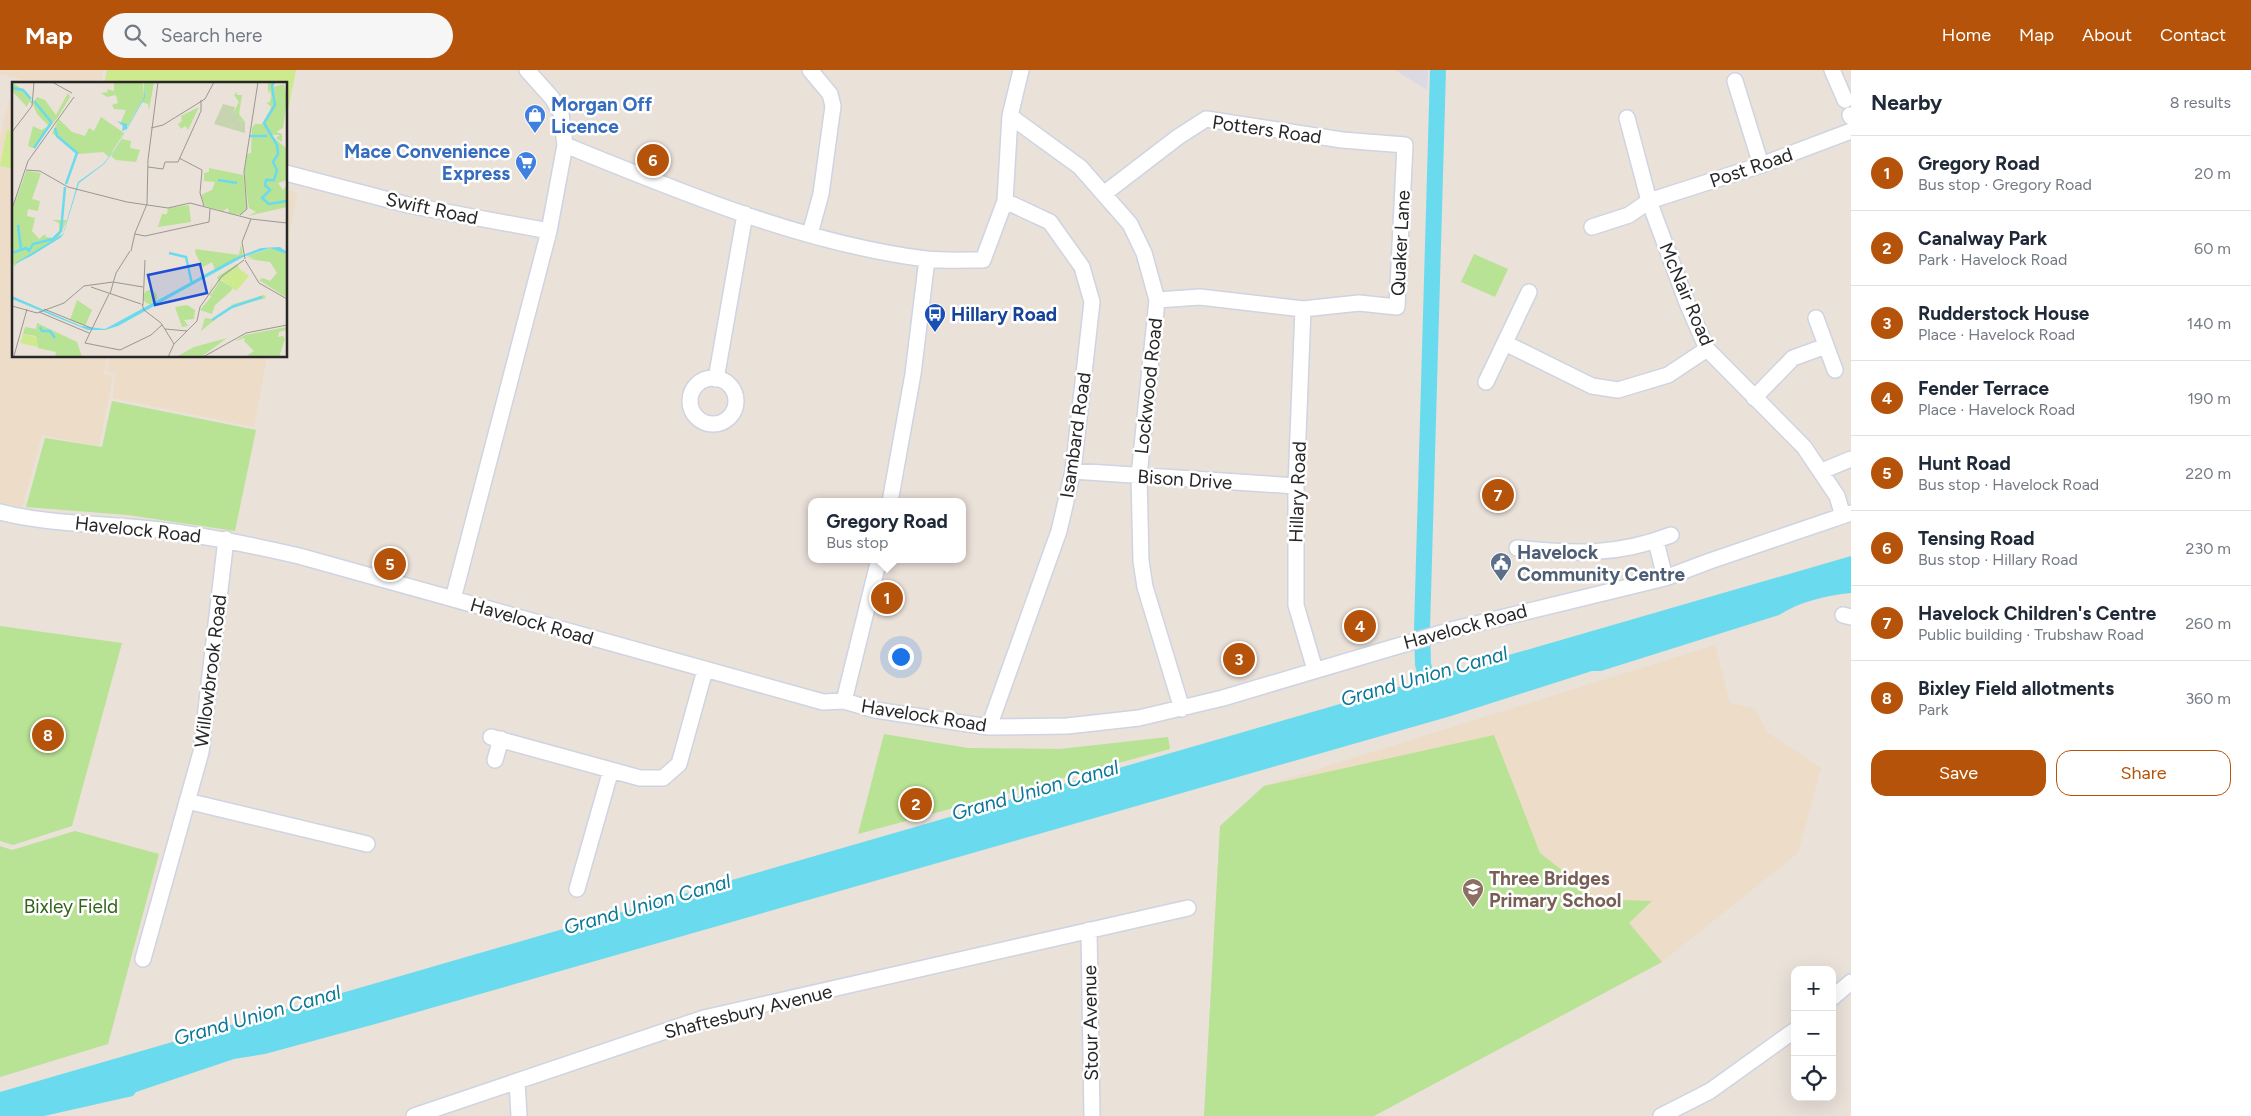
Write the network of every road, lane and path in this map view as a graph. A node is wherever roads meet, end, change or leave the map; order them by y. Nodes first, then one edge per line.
1 (527, 70) edge
2 (810, 70) edge
3 (1021, 70) edge
4 (1832, 70) edge
5 (1735, 81) dead end
6 (1845, 100) dead end
7 (1010, 116) junction
8 (1627, 118) dead end
9 (1851, 131) edge
10 (1399, 144) joint
11 (565, 145) junction
12 (1761, 164) junction
13 (288, 174) edge
14 (1105, 193) junction
15 (1006, 200) junction
16 (1649, 201) junction
17 (744, 214) junction
18 (1592, 227) dead end
19 (550, 231) junction
20 (810, 234) junction
21 (927, 259) junction
22 (1530, 292) dead end
23 (1156, 300) junction
24 (1304, 309) junction
25 (1816, 318) dead end
26 (1505, 343) junction
27 (1826, 346) junction
28 (1708, 349) junction
29 (1835, 370) dead end
30 (716, 379) dead end
31 (1486, 382) dead end
32 (1754, 398) junction
33 (1851, 459) edge
34 (1822, 470) junction
35 (1073, 471) junction
36 (1139, 476) junction
37 (1296, 486) junction
38 (891, 498) edge
39 (0, 512) edge
40 (1847, 514) edge
41 (1671, 535) dead end
42 (226, 539) junction
43 (1656, 541) junction
44 (1517, 548) dead end
45 (878, 563) edge
46 (1665, 578) junction
47 (452, 599) junction
48 (705, 670) junction
49 (1315, 670) junction
50 (844, 701) junction
51 (1182, 709) junction
52 (989, 727) junction
53 (495, 760) dead end
54 (611, 770) junction
55 (187, 801) junction
56 (367, 844) dead end
57 (577, 889) dead end
58 (1188, 908) dead end
59 (1088, 930) junction
60 (143, 959) dead end
61 (1851, 982) edge
62 (1836, 995) edge
63 (1791, 1033) edge
64 (518, 1080) junction
65 (414, 1116) edge
66 (519, 1116) edge
67 (1092, 1116) edge
68 (1662, 1116) edge

1 - 11 street
2 - 20 street
3 - 7 street
4 - 6 street
5 - 12 street
7 - 14 street, Lockwood Road
7 - 15 street
8 - 16 street, McNair Road
9 - 12 street, Post Road
10 - 14 street, Potters Road
10 - 24 street, Quaker Lane
11 - 17 street
11 - 19 street
12 - 16 street, Post Road
13 - 19 street, Swift Road
14 - 23 street, Lockwood Road
15 - 21 street
15 - 35 street, Isambard Road
16 - 18 street, Post Road
16 - 28 street, McNair Road
17 - 20 street
17 - 30 street
19 - 47 street
20 - 21 street
21 - 38 street
22 - 26 street
23 - 24 street
23 - 36 street, Lockwood Road
24 - 37 street, Hillary Road
25 - 27 street
26 - 28 street
26 - 31 street
27 - 29 street
27 - 32 street
28 - 32 street, McNair Road
32 - 34 street, McNair Road
33 - 34 street
34 - 40 street, McNair Road
35 - 36 street, Bison Drive
35 - 52 street, Isambard Road
36 - 37 street, Bison Drive
36 - 51 street, Lockwood Road
37 - 49 street, Hillary Road
39 - 42 street, Havelock Road
40 - 46 street, Havelock Road
41 - 43 street
42 - 47 street, Havelock Road
42 - 55 street, Willowbrook Road
43 - 44 street
43 - 46 street
45 - 50 street
46 - 49 street, Havelock Road
47 - 48 street, Havelock Road
48 - 50 street, Havelock Road
48 - 54 street
49 - 51 street, Havelock Road
50 - 52 street, Havelock Road
51 - 52 street, Havelock Road
53 - 54 street
54 - 57 street
55 - 56 street
55 - 60 street, Willowbrook Road
58 - 59 street, Shaftesbury Avenue
59 - 64 street, Shaftesbury Avenue
59 - 67 street, Stour Avenue
61 - 62 street
63 - 68 street
64 - 65 street, Shaftesbury Avenue
64 - 66 street

